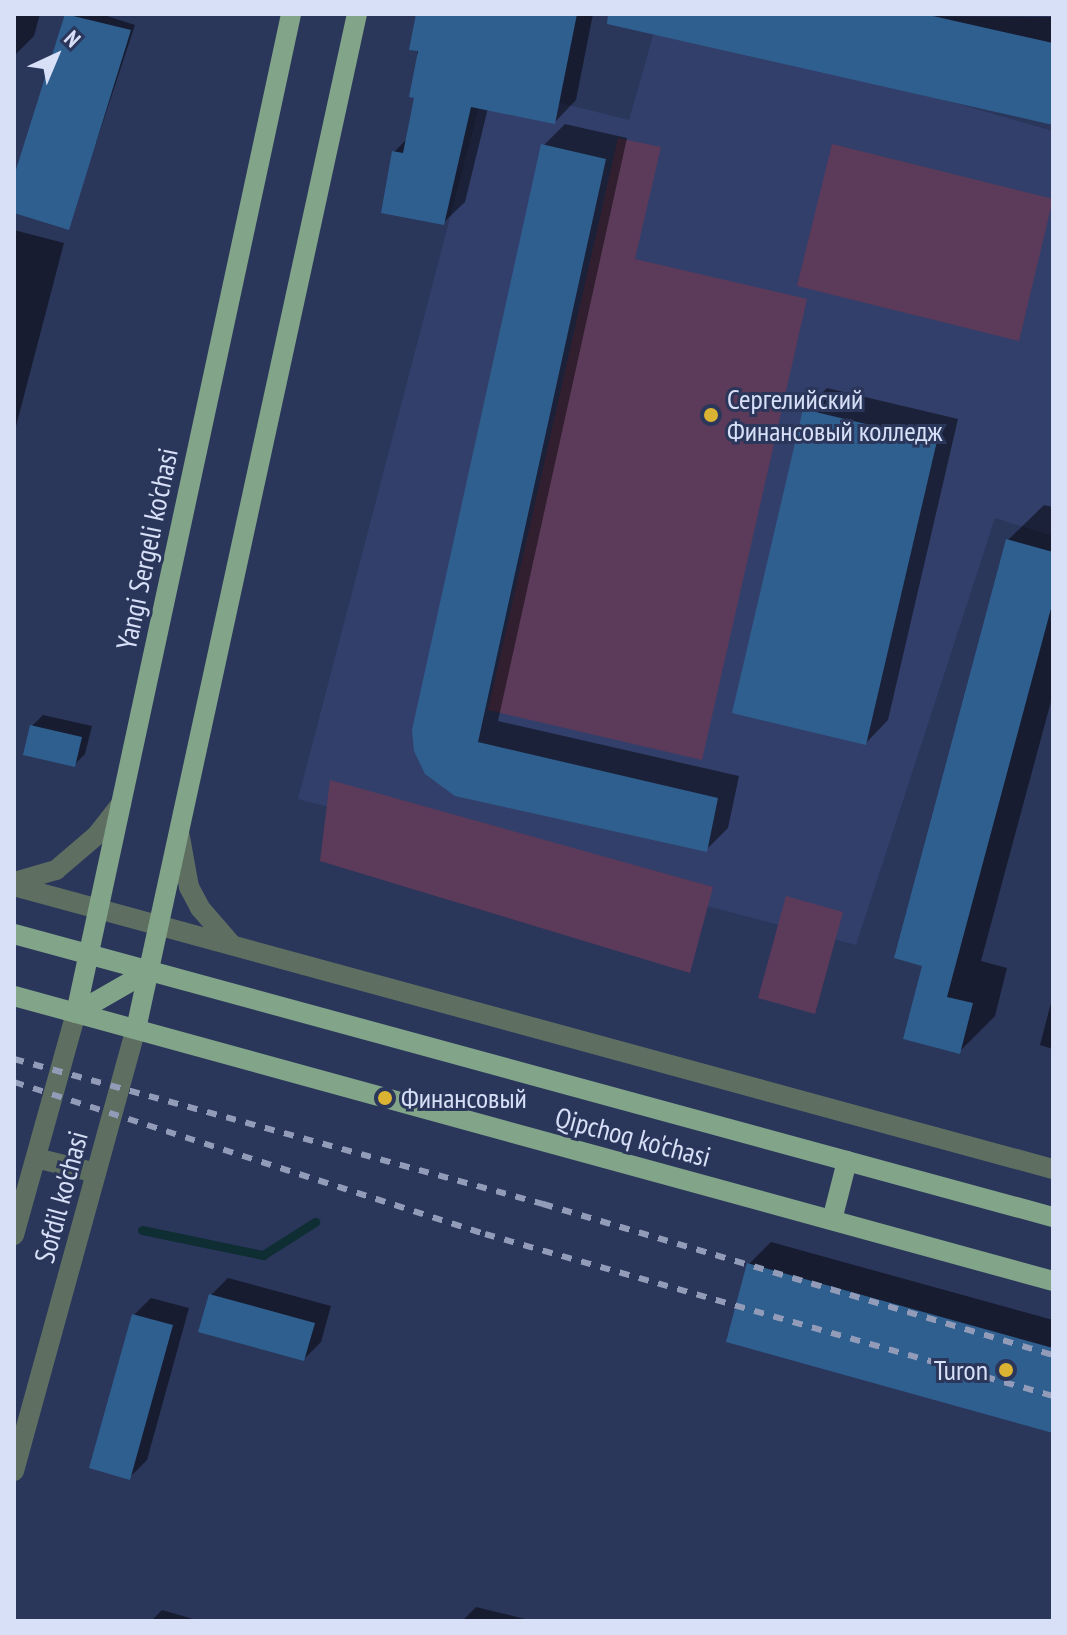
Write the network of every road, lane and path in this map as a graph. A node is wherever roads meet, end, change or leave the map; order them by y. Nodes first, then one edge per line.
1 (291, 14) edge
2 (357, 14) edge
3 (121, 804) junction
4 (181, 820) junction
5 (14, 884) edge
6 (98, 910) junction
7 (158, 927) junction
8 (14, 934) edge
9 (235, 948) junction
10 (88, 954) junction
11 (149, 971) junction
12 (14, 996) edge
13 (76, 1013) junction
14 (136, 1029) junction
15 (36, 1158) junction
16 (847, 1161) junction
17 (1053, 1169) edge
18 (96, 1173) junction
19 (1053, 1217) edge
20 (832, 1220) junction
21 (14, 1235) edge
22 (1053, 1281) edge
23 (14, 1471) edge

1 - 3 main road, Yangi Sergeli ko'chasi
2 - 4 main road
3 - 5 street
3 - 6 main road, Yangi Sergeli ko'chasi
4 - 7 main road
4 - 9 street
5 - 6 street
6 - 7 street
6 - 10 main road, Yangi Sergeli ko'chasi
7 - 9 street
7 - 11 main road
8 - 10 main road, Qipchoq ko'chasi
9 - 17 street
10 - 11 main road, Qipchoq ko'chasi
10 - 13 main road, Yangi Sergeli ko'chasi
11 - 13 main road
11 - 14 main road
11 - 16 main road, Qipchoq ko'chasi
12 - 13 main road, Qipchoq ko'chasi
13 - 14 main road, Qipchoq ko'chasi
13 - 15 street, Sofdil ko'chasi
14 - 18 street, Sofdil ko'chasi
14 - 20 main road, Qipchoq ko'chasi
15 - 18 street
15 - 21 street, Sofdil ko'chasi
16 - 19 main road, Qipchoq ko'chasi
16 - 20 main road
18 - 23 street, Sofdil ko'chasi
20 - 22 main road, Qipchoq ko'chasi

